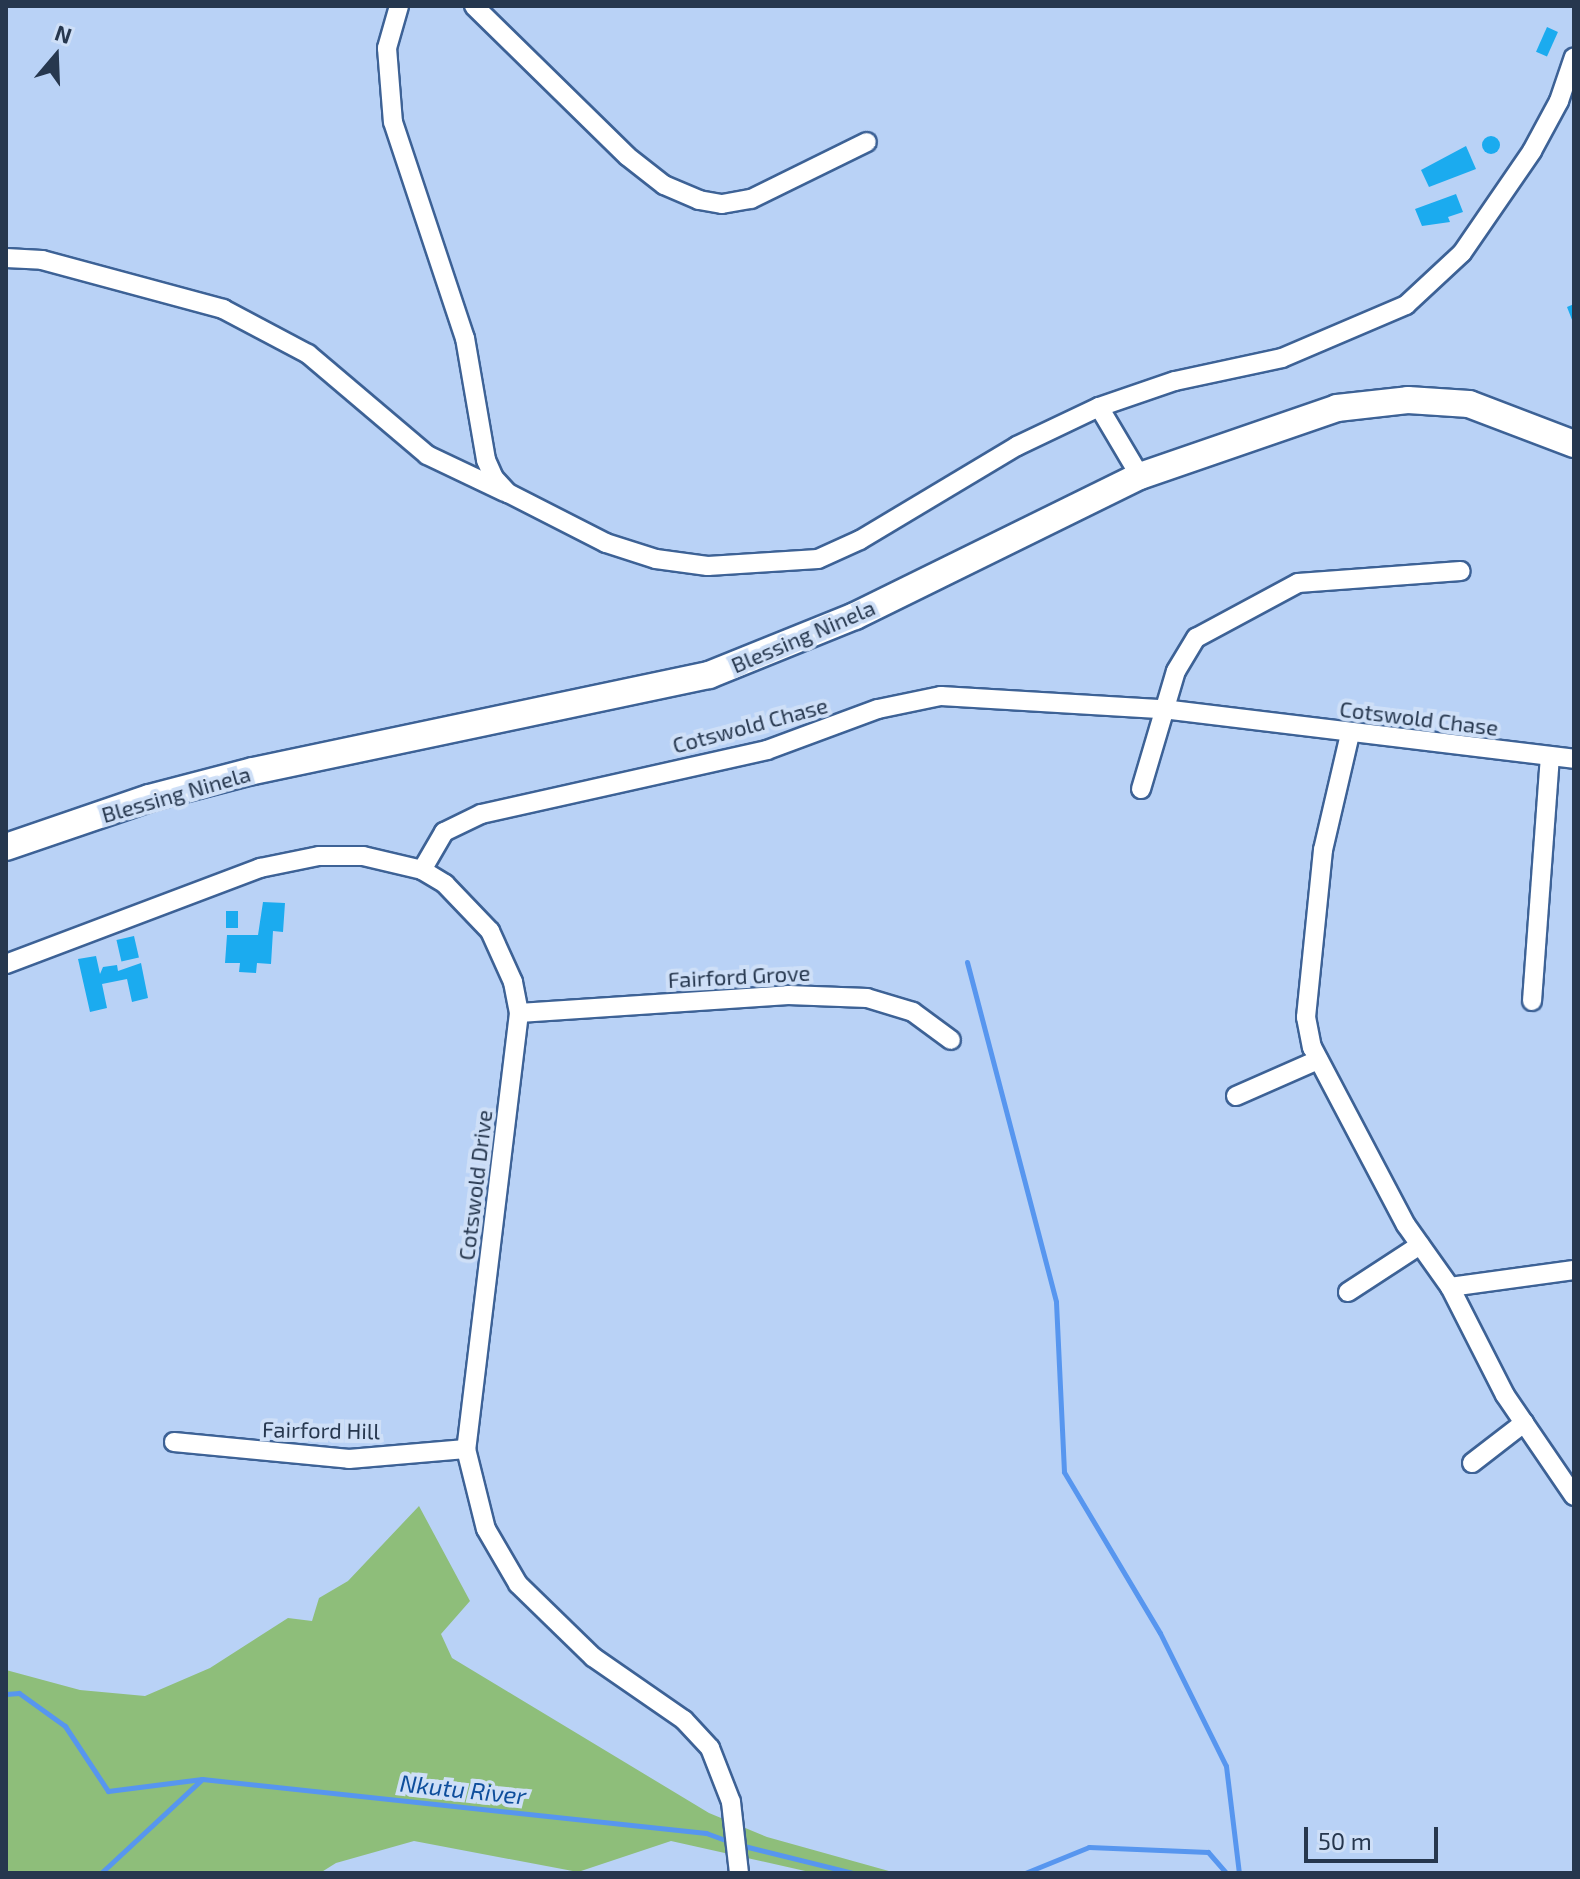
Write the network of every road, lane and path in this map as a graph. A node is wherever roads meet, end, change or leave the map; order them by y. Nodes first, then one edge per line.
1 (399, 6) edge
2 (474, 6) edge
3 (1574, 57) edge
4 (867, 142) dead end
5 (6, 258) edge
6 (1099, 407) junction
7 (1574, 444) edge
8 (1140, 476) junction
9 (508, 493) junction
10 (1461, 571) dead end
11 (1163, 709) junction
12 (1350, 734) junction
13 (1550, 757) junction
14 (1574, 759) edge
15 (1141, 789) dead end
16 (6, 847) edge
17 (422, 870) junction
18 (6, 964) edge
19 (1532, 1001) dead end
20 (519, 1013) junction
21 (951, 1040) dead end
22 (1318, 1060) junction
23 (1236, 1096) dead end
24 (1420, 1245) junction
25 (1574, 1270) edge
26 (1450, 1287) junction
27 (1348, 1292) dead end
28 (1524, 1423) junction
29 (174, 1442) dead end
30 (466, 1449) junction
31 (1472, 1463) dead end
32 (1574, 1496) edge
33 (738, 1866) edge

1 - 9 street
2 - 4 street
3 - 6 street
5 - 9 street
6 - 8 street
6 - 9 street
7 - 8 street, Blessing Ninela
8 - 16 street, Blessing Ninela
10 - 11 street
11 - 12 street, Cotswold Chase
11 - 15 street
11 - 17 street, Cotswold Chase
12 - 13 street, Cotswold Chase
12 - 22 street
13 - 14 street, Cotswold Chase
13 - 19 street
17 - 18 street, Cotswold Drive
17 - 20 street, Cotswold Drive
20 - 21 street, Fairford Grove
20 - 30 street, Cotswold Drive
22 - 23 street
22 - 24 street
24 - 26 street
24 - 27 street
25 - 26 street
26 - 28 street
28 - 31 street
28 - 32 street
29 - 30 street, Fairford Hill
30 - 33 street, Cotswold Drive

